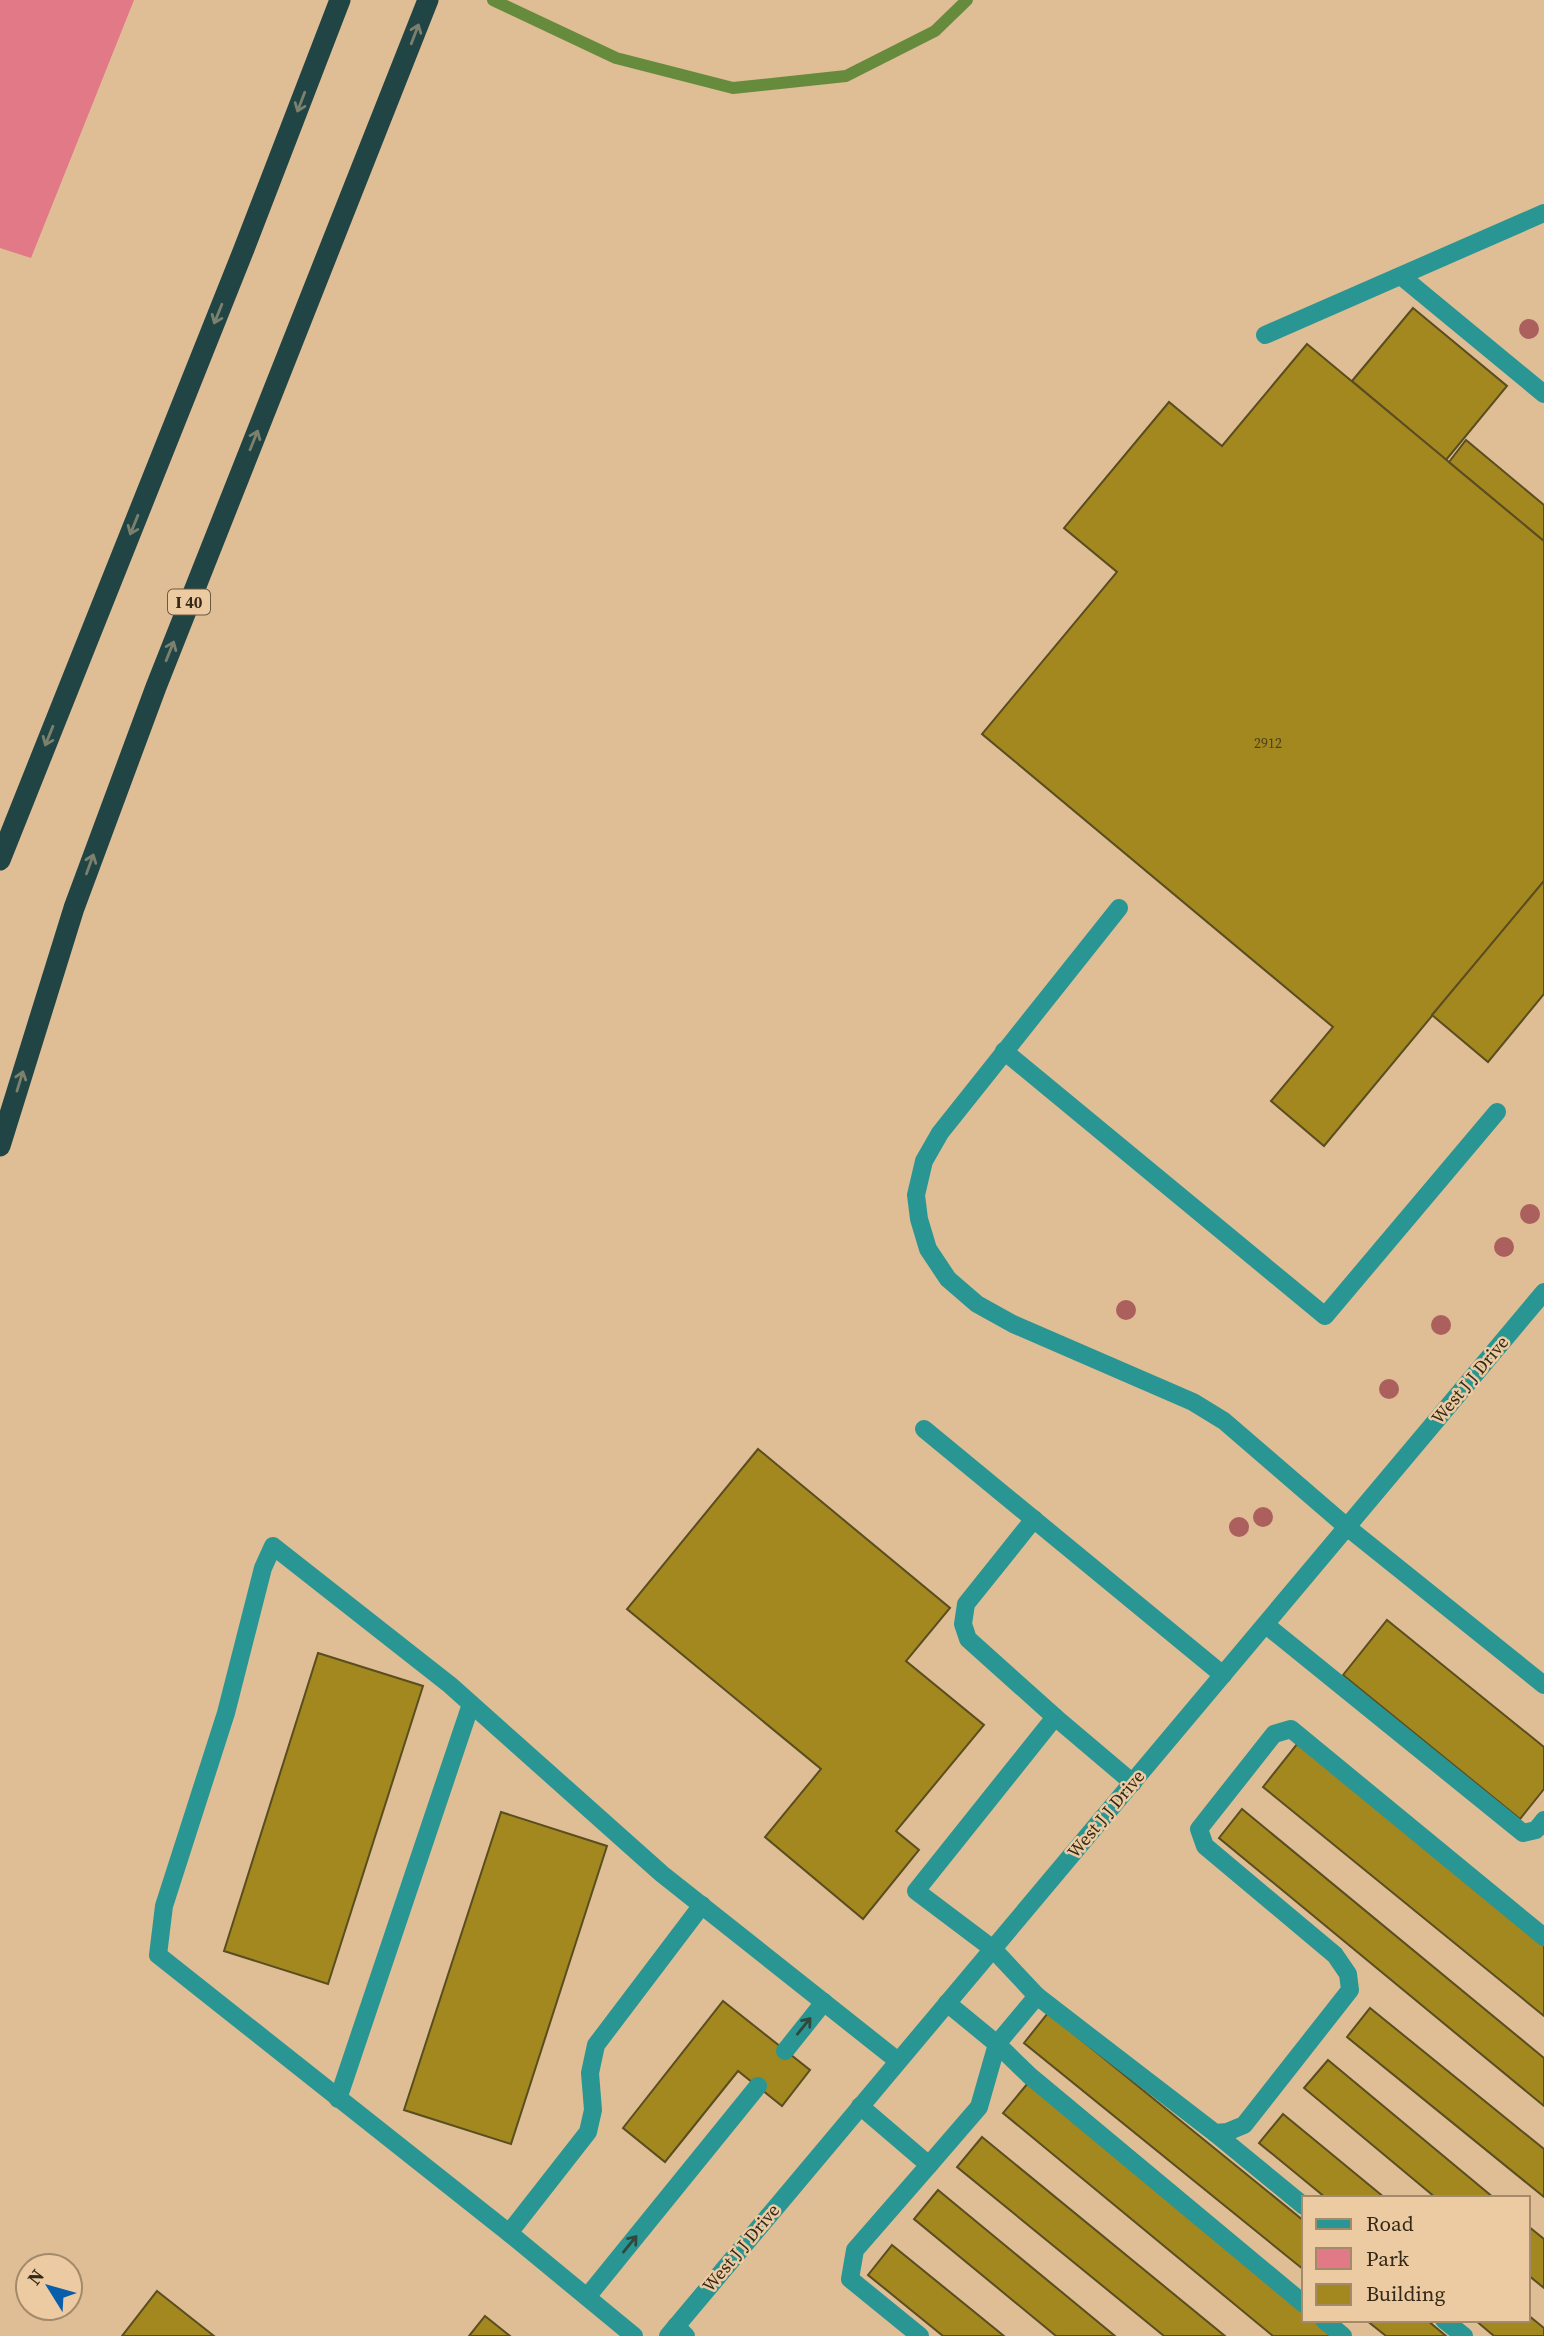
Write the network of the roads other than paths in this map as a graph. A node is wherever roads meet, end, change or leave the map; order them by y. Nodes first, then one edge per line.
1 (340, 0) edge
2 (428, 0) edge
3 (1544, 214) edge
4 (1401, 276) junction
5 (1265, 335) dead end
6 (1544, 394) edge
7 (0, 860) edge
8 (1119, 908) dead end
9 (1004, 1051) junction
10 (1497, 1112) dead end
11 (0, 1146) edge
12 (1544, 1292) edge
13 (924, 1429) dead end
14 (1034, 1519) junction
15 (1347, 1527) junction
16 (1266, 1625) junction
17 (1223, 1675) junction
18 (1544, 1685) edge
19 (471, 1704) junction
20 (1055, 1717) junction
21 (1133, 1783) junction
22 (1544, 1820) edge
23 (702, 1905) junction
24 (1544, 1937) edge
25 (993, 1949) junction
26 (1037, 1996) junction
27 (824, 2002) junction
28 (947, 2003) junction
29 (997, 2045) junction
30 (785, 2051) dead end
31 (898, 2061) junction
32 (758, 2086) dead end
33 (338, 2099) junction
34 (860, 2106) junction
35 (1215, 2133) junction
36 (929, 2165) junction
37 (1302, 2204) edge
38 (509, 2233) junction
39 (587, 2297) junction
40 (1302, 2302) edge
41 (1326, 2322) edge
42 (1446, 2322) edge
43 (676, 2333) edge
44 (634, 2336) edge
45 (920, 2336) edge
46 (1343, 2336) edge
47 (1464, 2336) edge

1 -> 7 highway
11 -> 2 highway, I 40
3 - 4 street
4 - 5 street
4 - 6 street
8 - 9 street
9 - 10 street
9 - 15 street
12 - 15 street, West J J Drive
13 - 14 street
14 - 17 street
14 - 20 street
15 - 16 street, West J J Drive
15 - 18 street
16 - 17 street, West J J Drive
16 - 22 street
17 - 21 street, West J J Drive
19 - 23 street
19 - 33 street
19 - 33 street
20 - 21 street
20 - 25 street
21 - 25 street, West J J Drive
23 - 27 street
23 - 38 street
24 - 35 street
25 - 26 street
25 - 28 street, West J J Drive
26 - 29 street
26 - 35 street
30 -> 27 street
27 - 31 street
28 - 29 street
28 - 31 street, West J J Drive
29 - 36 street
29 - 40 street
31 - 34 street, West J J Drive
39 -> 32 street
33 - 38 street
34 - 36 street
34 - 43 street, West J J Drive
35 - 37 street
36 - 45 street
38 - 39 street
39 - 44 street
41 - 46 street
42 - 47 street

